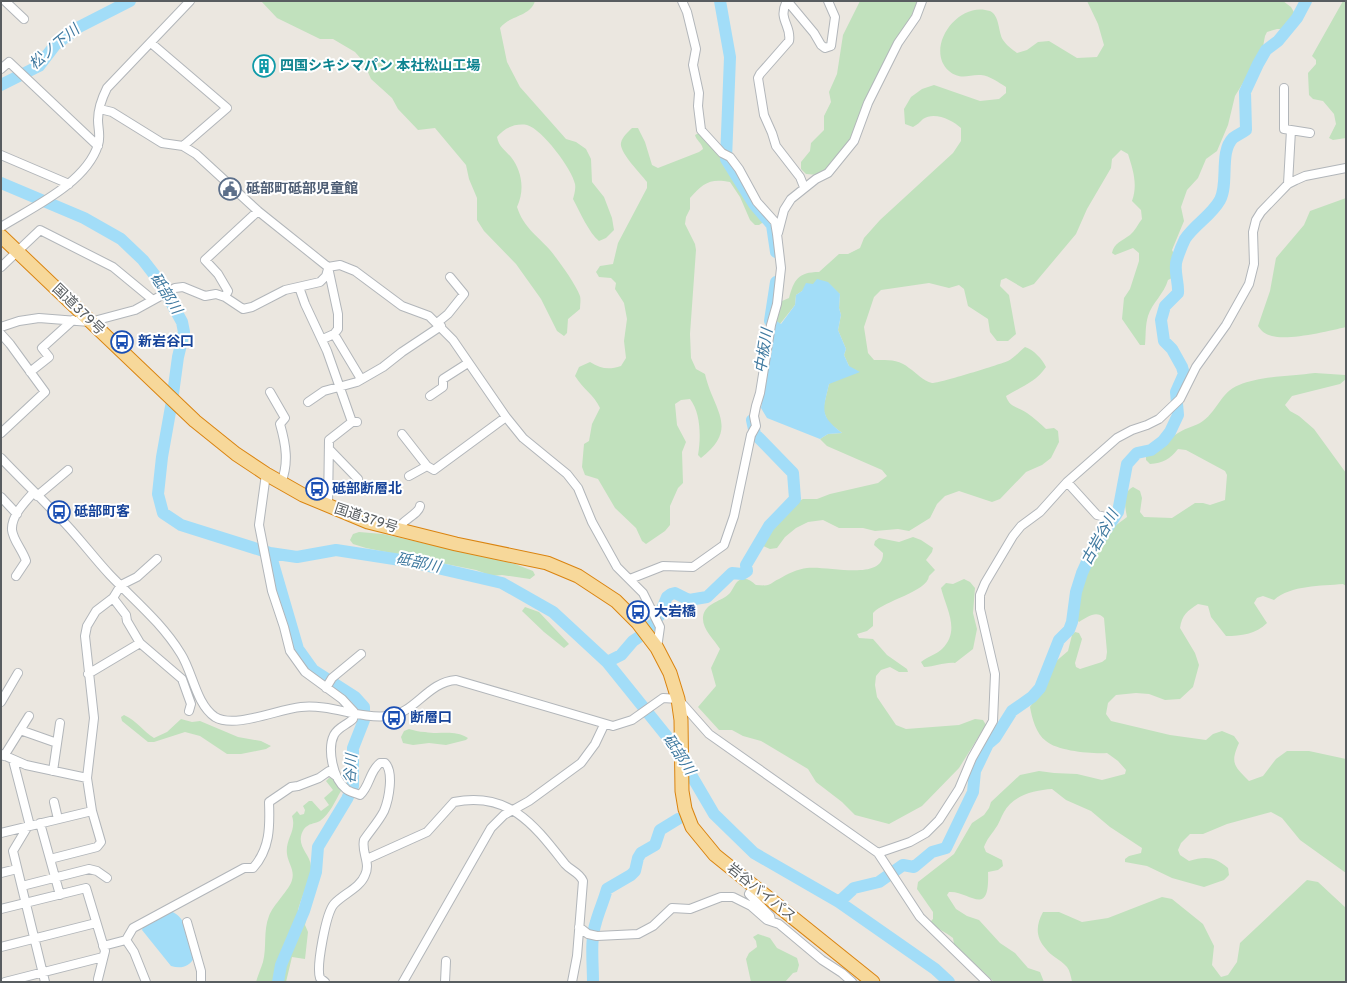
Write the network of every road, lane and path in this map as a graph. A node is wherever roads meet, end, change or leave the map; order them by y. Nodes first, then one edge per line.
1 (5, 1) edge
2 (190, 1) edge
3 (682, 1) edge
4 (828, 1) edge
5 (922, 1) edge
6 (24, 19) dead end
7 (151, 43) junction
8 (1, 69) edge
9 (1284, 88) dead end
10 (100, 110) junction
11 (1291, 130) junction
12 (1310, 133) dead end
13 (98, 146) junction
14 (183, 146) junction
15 (1, 155) edge
16 (1346, 168) edge
17 (1288, 184) junction
18 (66, 186) junction
19 (804, 187) junction
20 (258, 211) junction
21 (1, 227) edge
22 (777, 234) junction
23 (1, 236) edge
24 (16, 251) junction
25 (1, 267) edge
26 (328, 267) junction
27 (450, 277) dead end
28 (299, 287) junction
29 (225, 297) junction
30 (154, 300) junction
31 (72, 320) junction
32 (90, 322) junction
33 (439, 324) junction
34 (1, 327) edge
35 (1, 334) edge
36 (334, 334) junction
37 (323, 339) junction
38 (468, 362) junction
39 (30, 372) junction
40 (361, 379) junction
41 (338, 386) junction
42 (270, 392) dead end
43 (430, 396) dead end
44 (308, 402) dead end
45 (506, 417) junction
46 (1, 433) edge
47 (402, 434) dead end
48 (330, 449) junction
49 (1, 458) edge
50 (427, 466) junction
51 (68, 470) dead end
52 (266, 474) junction
53 (409, 476) dead end
54 (358, 479) dead end
55 (1067, 482) junction
56 (281, 483) junction
57 (35, 495) junction
58 (1, 497) edge
59 (420, 506) dead end
60 (328, 507) junction
61 (17, 514) junction
62 (1110, 518) dead end
63 (397, 530) junction
64 (158, 559) dead end
65 (16, 576) dead end
66 (630, 579) junction
67 (121, 585) junction
68 (112, 598) junction
69 (140, 643) junction
70 (658, 648) junction
71 (361, 654) dead end
72 (18, 673) dead end
73 (88, 674) junction
74 (328, 684) junction
75 (678, 700) junction
76 (1, 702) edge
77 (189, 711) dead end
78 (356, 713) junction
79 (29, 716) dead end
80 (60, 723) dead end
81 (604, 725) junction
82 (20, 730) junction
83 (57, 743) junction
84 (2, 755) edge
85 (13, 760) junction
86 (53, 771) junction
87 (337, 776) junction
88 (87, 778) junction
89 (681, 782) joint
90 (54, 802) dead end
91 (513, 810) junction
92 (92, 811) junction
93 (58, 819) junction
94 (40, 823) junction
95 (29, 826) junction
96 (1, 833) edge
97 (878, 853) junction
98 (50, 859) junction
99 (367, 859) junction
100 (17, 868) junction
101 (1, 873) edge
102 (55, 877) junction
103 (107, 878) dead end
104 (22, 886) junction
105 (753, 887) junction
106 (60, 894) junction
107 (25, 903) junction
108 (1, 909) edge
109 (772, 921) junction
110 (186, 922) dead end
111 (96, 923) junction
112 (579, 927) junction
113 (779, 930) dead end
114 (34, 939) junction
115 (126, 940) junction
116 (103, 946) junction
117 (1, 947) edge
118 (103, 957) junction
119 (446, 961) dead end
120 (43, 972) junction
121 (98, 979) dead end
122 (5, 982) edge
123 (45, 982) edge
124 (146, 982) edge
125 (201, 982) edge
126 (326, 982) edge
127 (403, 982) edge
128 (445, 982) edge
129 (572, 982) edge
130 (852, 982) edge
131 (872, 982) edge
132 (987, 982) edge

1 - 6 street
2 - 7 street
3 - 22 street
4 - 19 street
5 - 19 street
7 - 10 street
7 - 14 street
8 - 13 street
9 - 11 street
10 - 13 street
10 - 14 street
11 - 12 street
11 - 17 street
13 - 18 street
14 - 20 street
15 - 18 street
16 - 17 street
17 - 55 street
18 - 21 street
19 - 22 street
20 - 26 street
20 - 29 street
22 - 66 street
23 - 24 highway, 国道379号
24 - 25 street
24 - 30 street
24 - 32 highway, 国道379号
26 - 28 street
26 - 33 street
26 - 36 street
27 - 33 street
28 - 29 street
28 - 37 street
29 - 30 street
30 - 32 street
31 - 32 street
31 - 34 street
31 - 39 street
32 - 52 highway, 国道379号
33 - 38 street
33 - 40 street
35 - 39 street
36 - 37 street
36 - 40 street
37 - 41 street
38 - 43 street
38 - 45 street
39 - 46 street
40 - 41 street
41 - 44 street
41 - 48 street
42 - 56 street
45 - 50 street
45 - 66 street
47 - 50 street
48 - 54 street
48 - 60 street
49 - 57 street
50 - 53 street
51 - 57 street
52 - 56 highway, 国道379号
52 - 74 street
55 - 62 street
55 - 97 street
56 - 60 highway, 国道379号
57 - 61 street
57 - 67 street
58 - 61 street
59 - 63 street
60 - 63 highway, 国道379号
61 - 65 street
63 - 70 highway, 国道379号
64 - 67 street
66 - 70 street
67 - 68 street
67 - 78 street
68 - 69 street
68 - 73 street
69 - 73 street
69 - 77 street
70 - 75 highway, 国道379号
71 - 74 street
72 - 76 street
73 - 88 street
74 - 78 street
75 - 81 street
75 - 89 highway, 国道379号
75 - 97 street
78 - 81 street
78 - 87 street
79 - 82 street
80 - 83 street
81 - 91 street
82 - 83 street
82 - 84 street
83 - 86 street
84 - 85 street
85 - 86 street
85 - 95 street
86 - 88 street
87 - 99 street
87 - 115 street
88 - 92 street
89 - 105 highway, 岩谷バイパス
90 - 93 street
91 - 99 street
91 - 112 street
91 - 127 street
92 - 93 street
92 - 98 street
93 - 94 street
94 - 95 street
94 - 98 street
95 - 96 street
95 - 100 street
97 - 132 street
98 - 102 street
99 - 126 street
100 - 101 street
100 - 104 street
102 - 103 street
102 - 104 street
102 - 106 street
104 - 107 street
105 - 109 street
105 - 131 highway, 岩谷バイパス
106 - 107 street
106 - 111 street
107 - 108 street
107 - 114 street
109 - 112 street
109 - 113 street
109 - 130 street
110 - 125 street
111 - 114 street
111 - 116 street
112 - 129 street
114 - 117 street
114 - 120 street
115 - 116 street
115 - 124 street
116 - 118 street
118 - 120 street
118 - 121 street
119 - 128 street
120 - 122 street
120 - 123 street

